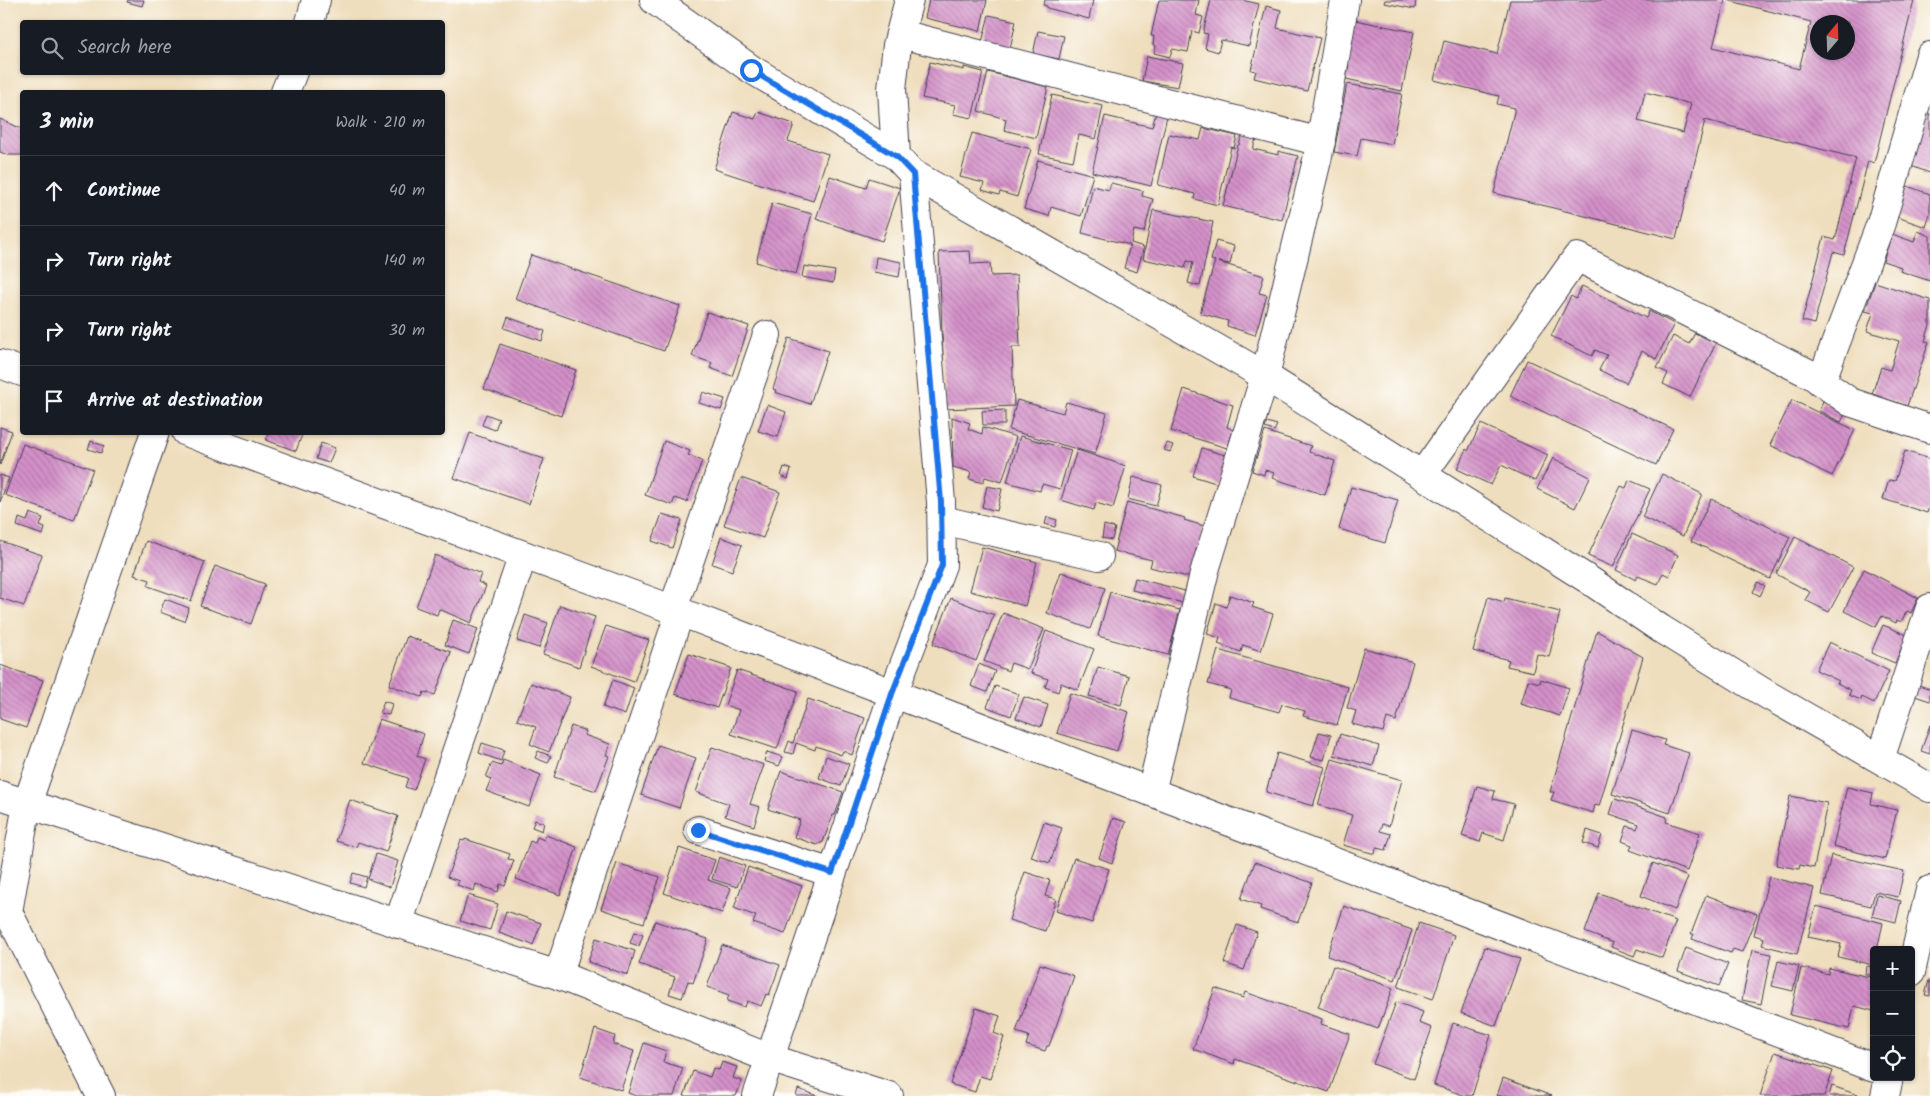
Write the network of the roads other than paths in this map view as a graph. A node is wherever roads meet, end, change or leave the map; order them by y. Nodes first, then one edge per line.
1 (316, 0) edge
2 (654, 0) edge
3 (910, 0) edge
4 (1342, 0) edge
5 (311, 20) edge
6 (900, 34) junction
7 (1930, 56) edge
8 (291, 75) edge
9 (286, 90) edge
10 (1321, 142) junction
11 (904, 165) junction
12 (767, 335) dead end
13 (0, 364) edge
14 (20, 371) edge
15 (1265, 376) junction
16 (1821, 382) junction
17 (1930, 429) edge
18 (153, 435) edge
19 (194, 435) edge
20 (1422, 475) junction
21 (942, 520) junction
22 (523, 555) junction
23 (1100, 556) dead end
24 (1930, 608) edge
25 (677, 610) junction
26 (892, 694) junction
27 (1880, 759) junction
28 (1930, 788) edge
29 (1151, 792) junction
30 (0, 795) edge
31 (27, 804) junction
32 (698, 830) dead end
33 (832, 873) junction
34 (1930, 890) edge
35 (398, 924) junction
36 (1915, 955) edge
37 (558, 975) junction
38 (769, 1058) junction
39 (1870, 1066) edge
40 (1888, 1081) edge
41 (880, 1095) edge
42 (101, 1096) edge
43 (758, 1096) edge
44 (1885, 1096) edge

1 - 5 street
2 - 11 street
3 - 6 street
4 - 10 street
6 - 10 street
6 - 11 street
7 - 16 street
8 - 9 street
10 - 15 street
11 - 15 street
11 - 21 street
12 - 25 street
13 - 14 street
15 - 20 street
15 - 29 street
16 - 17 street
16 - 20 street
18 - 31 street
19 - 22 street
20 - 27 street
21 - 23 street
21 - 26 street
22 - 25 street
22 - 35 street
24 - 27 street
25 - 26 street
25 - 37 street
26 - 29 street
26 - 33 street
27 - 28 street
29 - 39 street
30 - 31 street
31 - 35 street
31 - 42 street
32 - 33 street
33 - 38 street
34 - 36 street
35 - 37 street
37 - 38 street
38 - 41 street
38 - 43 street
40 - 44 street

